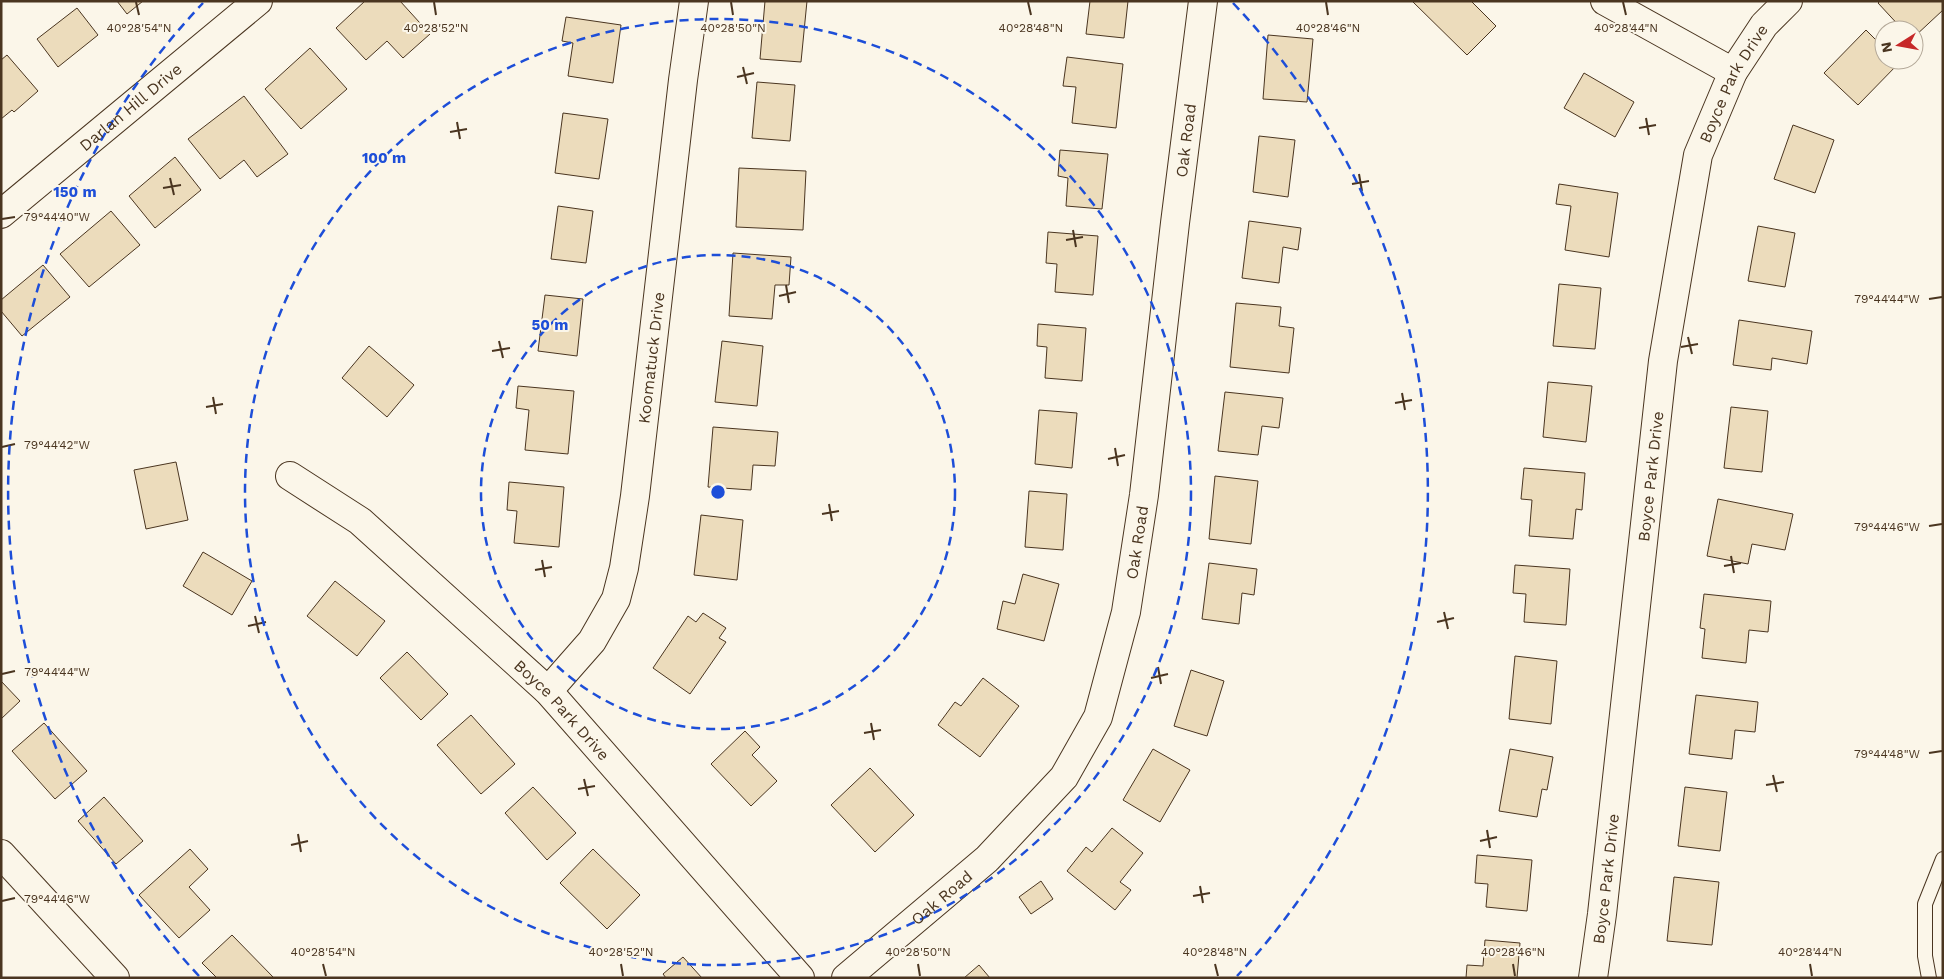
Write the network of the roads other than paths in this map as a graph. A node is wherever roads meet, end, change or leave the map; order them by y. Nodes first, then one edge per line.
1 (258, 1) edge
2 (694, 1) edge
3 (1203, 1) edge
4 (1605, 1) edge
5 (1788, 1) edge
6 (1733, 72) junction
7 (1, 214) edge
8 (290, 476) dead end
9 (548, 691) junction
10 (1, 854) edge
11 (1943, 858) edge
12 (115, 978) edge
13 (800, 978) edge
14 (846, 978) edge
15 (1593, 978) edge
16 (1929, 978) edge

1 - 7 street, Darlan Hill Drive
2 - 9 street, Koomatuck Drive
3 - 14 street, Oak Road
4 - 6 street
5 - 6 street, Boyce Park Drive
6 - 15 street, Boyce Park Drive
8 - 9 street, Boyce Park Drive
9 - 13 street, Boyce Park Drive
10 - 12 street
11 - 16 lane

